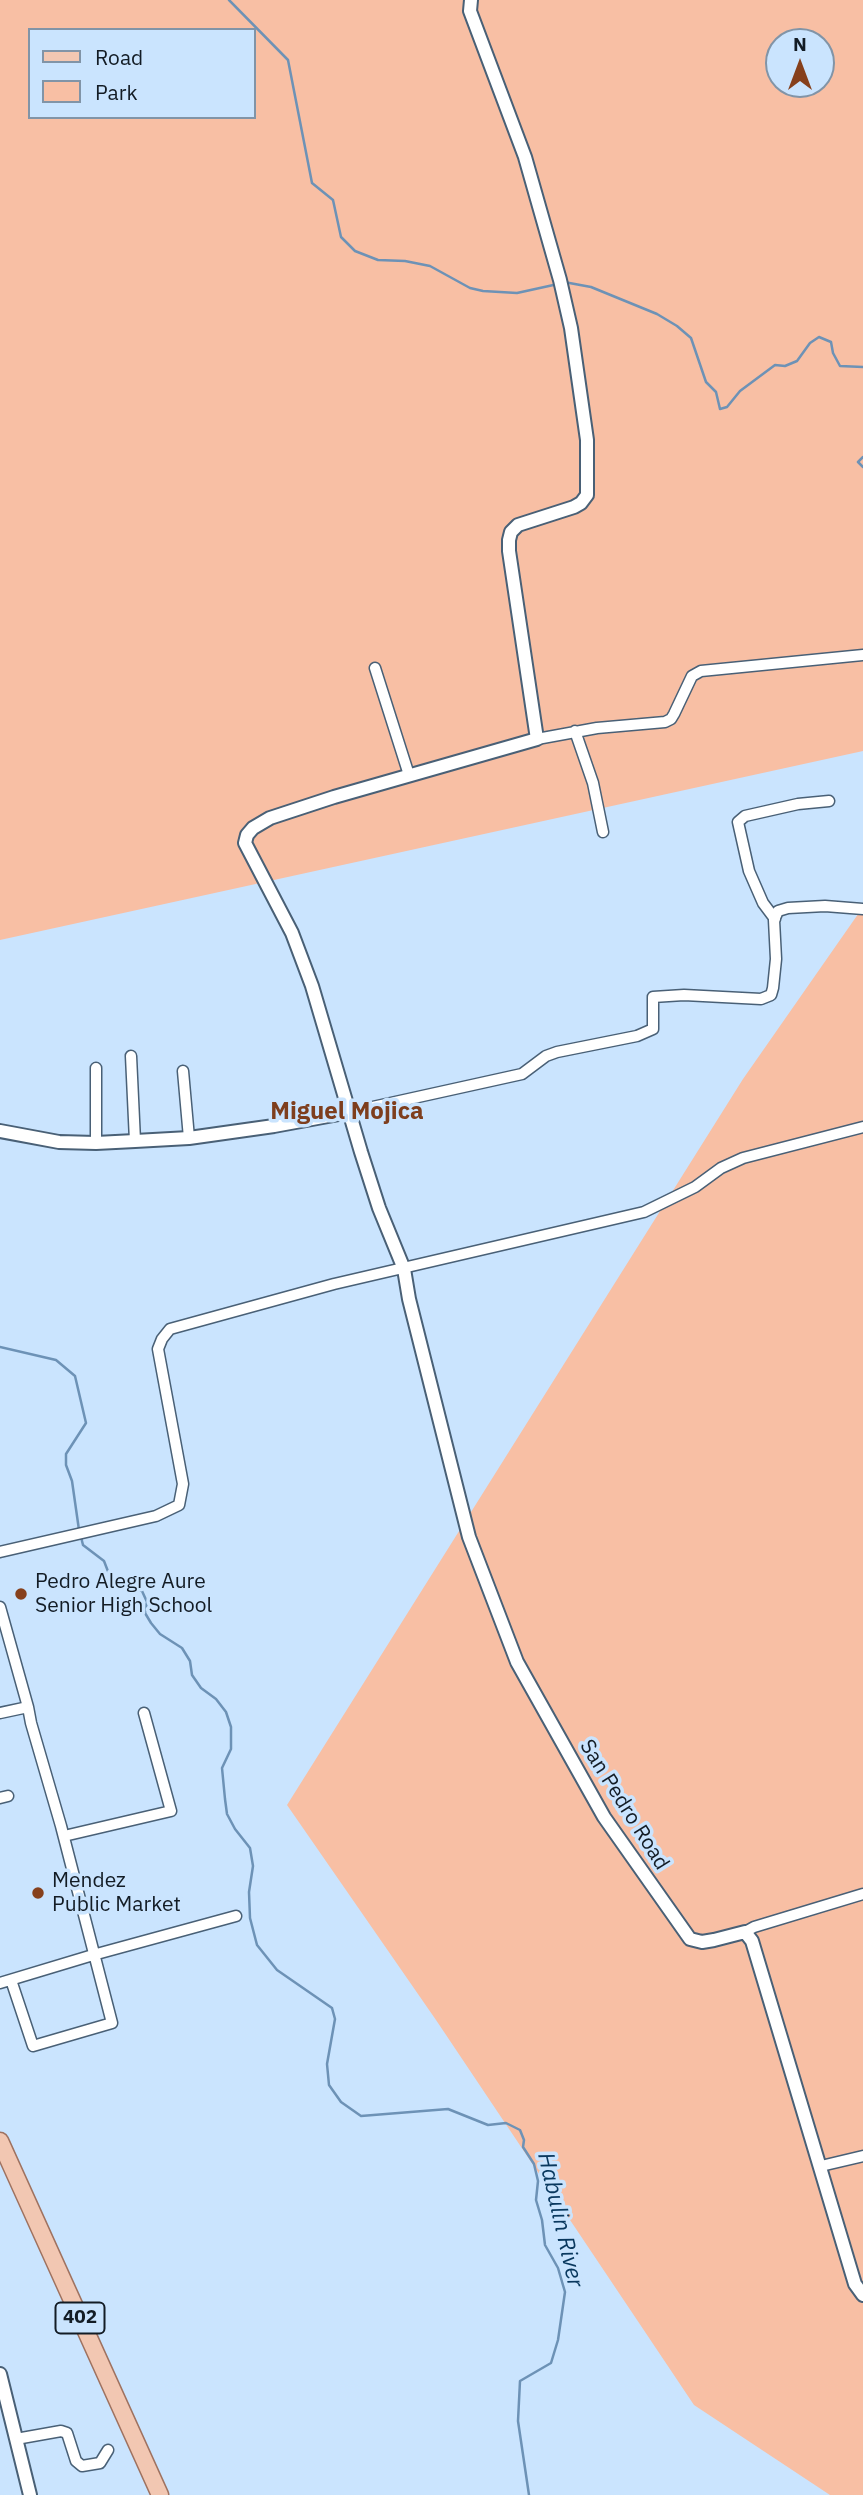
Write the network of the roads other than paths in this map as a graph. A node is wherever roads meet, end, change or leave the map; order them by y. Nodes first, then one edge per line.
1 (471, 0) edge
2 (863, 655) edge
3 (376, 668) dead end
4 (575, 731) junction
5 (537, 739) junction
6 (409, 775) junction
7 (829, 801) dead end
8 (603, 832) dead end
9 (863, 909) edge
10 (775, 919) junction
11 (131, 1056) dead end
12 (96, 1069) dead end
13 (183, 1071) dead end
14 (350, 1112) junction
15 (863, 1127) edge
16 (0, 1131) edge
17 (189, 1138) junction
18 (135, 1141) junction
19 (96, 1143) junction
20 (404, 1269) junction
21 (0, 1552) edge
22 (0, 1607) edge
23 (29, 1707) junction
24 (0, 1713) edge
25 (144, 1713) dead end
26 (62, 1831) junction
27 (863, 1894) edge
28 (236, 1916) dead end
29 (745, 1932) junction
30 (93, 1955) junction
31 (3, 1980) edge
32 (0, 2141) edge
33 (863, 2156) edge
34 (821, 2166) junction
35 (863, 2295) edge
36 (0, 2374) edge
37 (16, 2439) junction
38 (108, 2449) dead end
39 (30, 2495) edge
40 (160, 2495) edge

1 - 5 street
2 - 4 street
3 - 6 street
4 - 5 street
4 - 8 street
5 - 6 street
6 - 14 street
7 - 10 street
9 - 10 street
10 - 14 street
11 - 18 street
12 - 19 street
13 - 17 street
14 - 17 street
14 - 20 street
15 - 20 street
16 - 19 street
17 - 18 street
18 - 19 street
20 - 21 street
20 - 29 street, San Pedro Road
22 - 23 street
23 - 24 street
23 - 26 street
25 - 26 street
26 - 30 street
27 - 29 street
28 - 30 street
29 - 34 street
30 - 31 street
30 - 31 street
32 - 40 main road, 402
33 - 34 street
34 - 35 street
36 - 37 street
37 - 38 street
37 - 39 street

